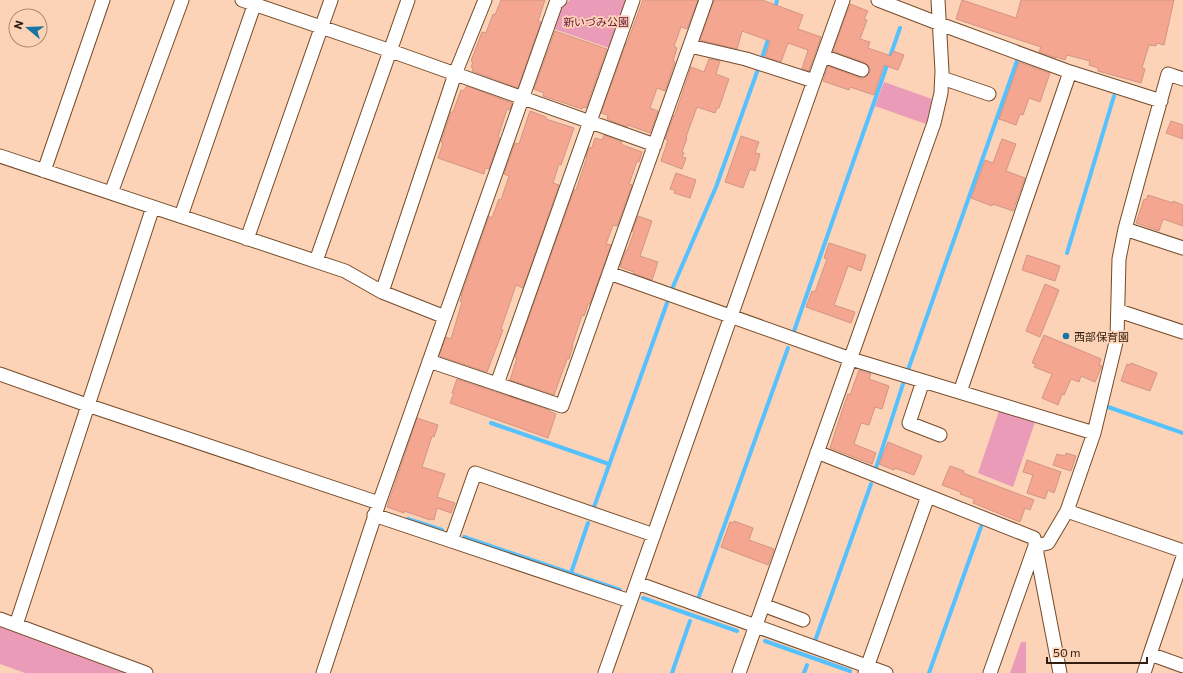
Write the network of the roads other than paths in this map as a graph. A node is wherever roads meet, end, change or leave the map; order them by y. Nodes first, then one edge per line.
1 (103, 0) edge
2 (182, 0) edge
3 (331, 0) edge
4 (408, 0) edge
5 (485, 0) edge
6 (560, 0) edge
7 (633, 0) edge
8 (706, 0) edge
9 (843, 0) edge
10 (878, 0) edge
11 (938, 0) edge
12 (251, 1) edge
13 (940, 24) junction
14 (321, 27) junction
15 (690, 46) junction
16 (391, 51) junction
17 (823, 56) junction
18 (862, 70) dead end
19 (1070, 72) junction
20 (455, 74) junction
21 (942, 78) junction
22 (1183, 79) edge
23 (814, 81) junction
24 (989, 94) dead end
25 (523, 98) junction
26 (1161, 101) junction
27 (590, 122) junction
28 (655, 145) junction
29 (0, 156) edge
30 (44, 171) junction
31 (111, 193) junction
32 (153, 207) junction
33 (182, 216) junction
34 (1125, 229) junction
35 (247, 239) junction
36 (1183, 248) edge
37 (316, 261) junction
38 (609, 273) junction
39 (382, 292) junction
40 (1118, 311) junction
41 (445, 317) junction
42 (731, 317) junction
43 (1183, 332) edge
44 (850, 359) junction
45 (429, 361) junction
46 (0, 374) edge
47 (923, 381) junction
48 (497, 384) junction
49 (960, 392) junction
50 (87, 405) junction
51 (1094, 433) junction
52 (940, 435) dead end
53 (817, 452) junction
54 (928, 496) junction
55 (376, 509) junction
56 (1067, 511) junction
57 (654, 535) junction
58 (451, 541) junction
59 (1035, 546) junction
60 (1183, 551) edge
61 (1183, 557) edge
62 (636, 583) junction
63 (630, 601) junction
64 (763, 606) junction
65 (0, 619) edge
66 (803, 620) dead end
67 (16, 625) junction
68 (756, 626) junction
69 (1150, 654) junction
70 (1183, 666) edge
71 (866, 670) edge
72 (146, 673) edge
73 (323, 673) edge
74 (605, 673) edge
75 (739, 673) edge
76 (886, 673) edge
77 (990, 673) edge
78 (1060, 673) edge
79 (1144, 673) edge

1 - 30 street
2 - 31 street
3 - 14 street
4 - 16 street
5 - 20 street
6 - 25 street
7 - 27 street
8 - 15 street
9 - 17 street
10 - 13 street
11 - 13 street
12 - 14 street
12 - 33 street
13 - 19 street
13 - 21 street
14 - 16 street
14 - 35 street
15 - 23 street
15 - 28 street
16 - 20 street
16 - 37 street
17 - 18 street
17 - 23 street
19 - 26 street
19 - 49 street
20 - 25 street
20 - 39 street
21 - 24 street
21 - 44 street
22 - 26 street
23 - 42 street
25 - 27 street
25 - 41 street
26 - 34 street
27 - 28 street
27 - 48 street
28 - 38 street
29 - 30 street
30 - 31 street
31 - 32 street
32 - 33 street
32 - 50 street
33 - 35 street
34 - 36 street
34 - 40 street
35 - 37 street
37 - 39 street
38 - 42 street
38 - 48 street
39 - 41 street
40 - 43 street
40 - 51 street
41 - 45 street
42 - 44 street
42 - 57 street
44 - 47 street
44 - 53 street
45 - 48 street
45 - 55 street
46 - 50 street
47 - 49 street
47 - 52 street
49 - 51 street
50 - 55 street
50 - 67 street
51 - 56 street
53 - 54 street
53 - 64 street
54 - 59 street
54 - 71 street
55 - 58 street
55 - 73 street
56 - 59 street
56 - 60 street
57 - 58 street
57 - 62 street
58 - 63 street
59 - 77 street
59 - 78 street
61 - 69 street
62 - 63 street
62 - 68 street
63 - 74 street
64 - 66 street
64 - 68 street
65 - 67 street
67 - 72 street
68 - 71 street
68 - 75 street
69 - 70 street
69 - 79 street
71 - 76 street

